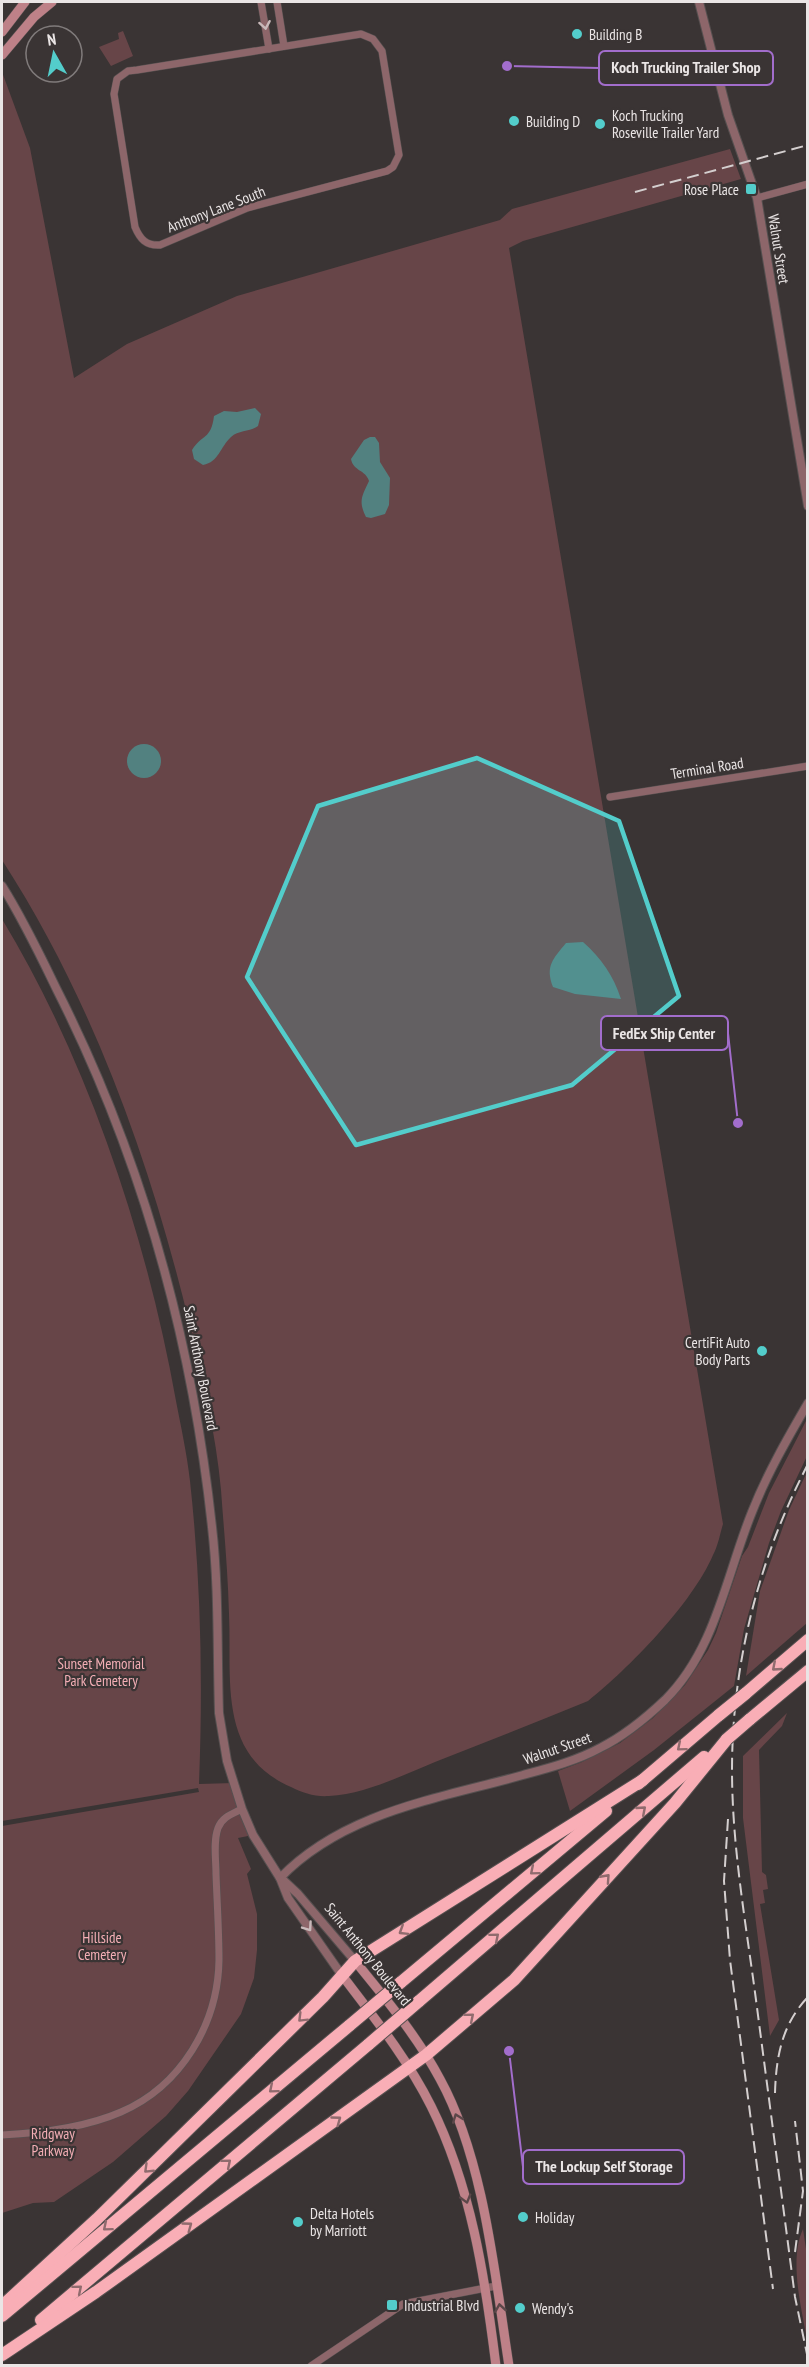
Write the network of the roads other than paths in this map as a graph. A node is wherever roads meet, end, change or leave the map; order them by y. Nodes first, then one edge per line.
1 (25, 2) edge
2 (52, 2) edge
3 (261, 2) edge
4 (277, 2) edge
5 (699, 2) edge
6 (2, 32) edge
7 (284, 46) junction
8 (269, 49) junction
9 (2, 55) edge
10 (807, 184) edge
11 (757, 198) junction
12 (807, 506) edge
13 (807, 766) edge
14 (610, 797) dead end
15 (2, 886) edge
16 (807, 1403) edge
17 (807, 1640) edge
18 (807, 1671) edge
19 (727, 1739) junction
20 (643, 1780) junction
21 (242, 1809) junction
22 (280, 1878) junction
23 (355, 1961) junction
24 (341, 1974) junction
25 (426, 2055) junction
26 (408, 2068) junction
27 (2, 2134) edge
28 (496, 2286) junction
29 (484, 2289) junction
30 (2, 2306) edge
31 (2, 2316) edge
32 (2, 2354) edge
33 (311, 2366) edge
34 (495, 2366) edge
35 (509, 2366) edge

1 - 6 main road
2 - 9 main road
3 -> 8 street
4 - 7 street
5 - 11 street, Walnut Street
7 - 8 street, Anthony Lane South
7 - 8 street, Anthony Lane South
10 - 11 street
11 - 12 street, Walnut Street
13 - 14 street, Terminal Road
15 - 21 street, Saint Anthony Boulevard
16 - 22 street, Walnut Street
17 -> 20 highway, bridge
18 - 19 highway, bridge
25 -> 19 highway
32 -> 19 highway, bridge
20 -> 23 highway
20 -> 31 highway, bridge
21 - 22 street, Saint Anthony Boulevard
21 - 27 street
22 - 23 street, Saint Anthony Boulevard
22 -> 24 street, Saint Anthony Boulevard
23 - 24 highway
23 - 25 main road, Saint Anthony Boulevard
24 - 26 main road, Saint Anthony Boulevard
24 -> 30 highway
25 - 26 highway
28 -> 25 main road, Saint Anthony Boulevard
26 -> 29 main road, Saint Anthony Boulevard
32 -> 26 highway
28 - 29 street
35 -> 28 main road, Saint Anthony Boulevard
29 - 33 street
29 - 34 main road, Saint Anthony Boulevard

